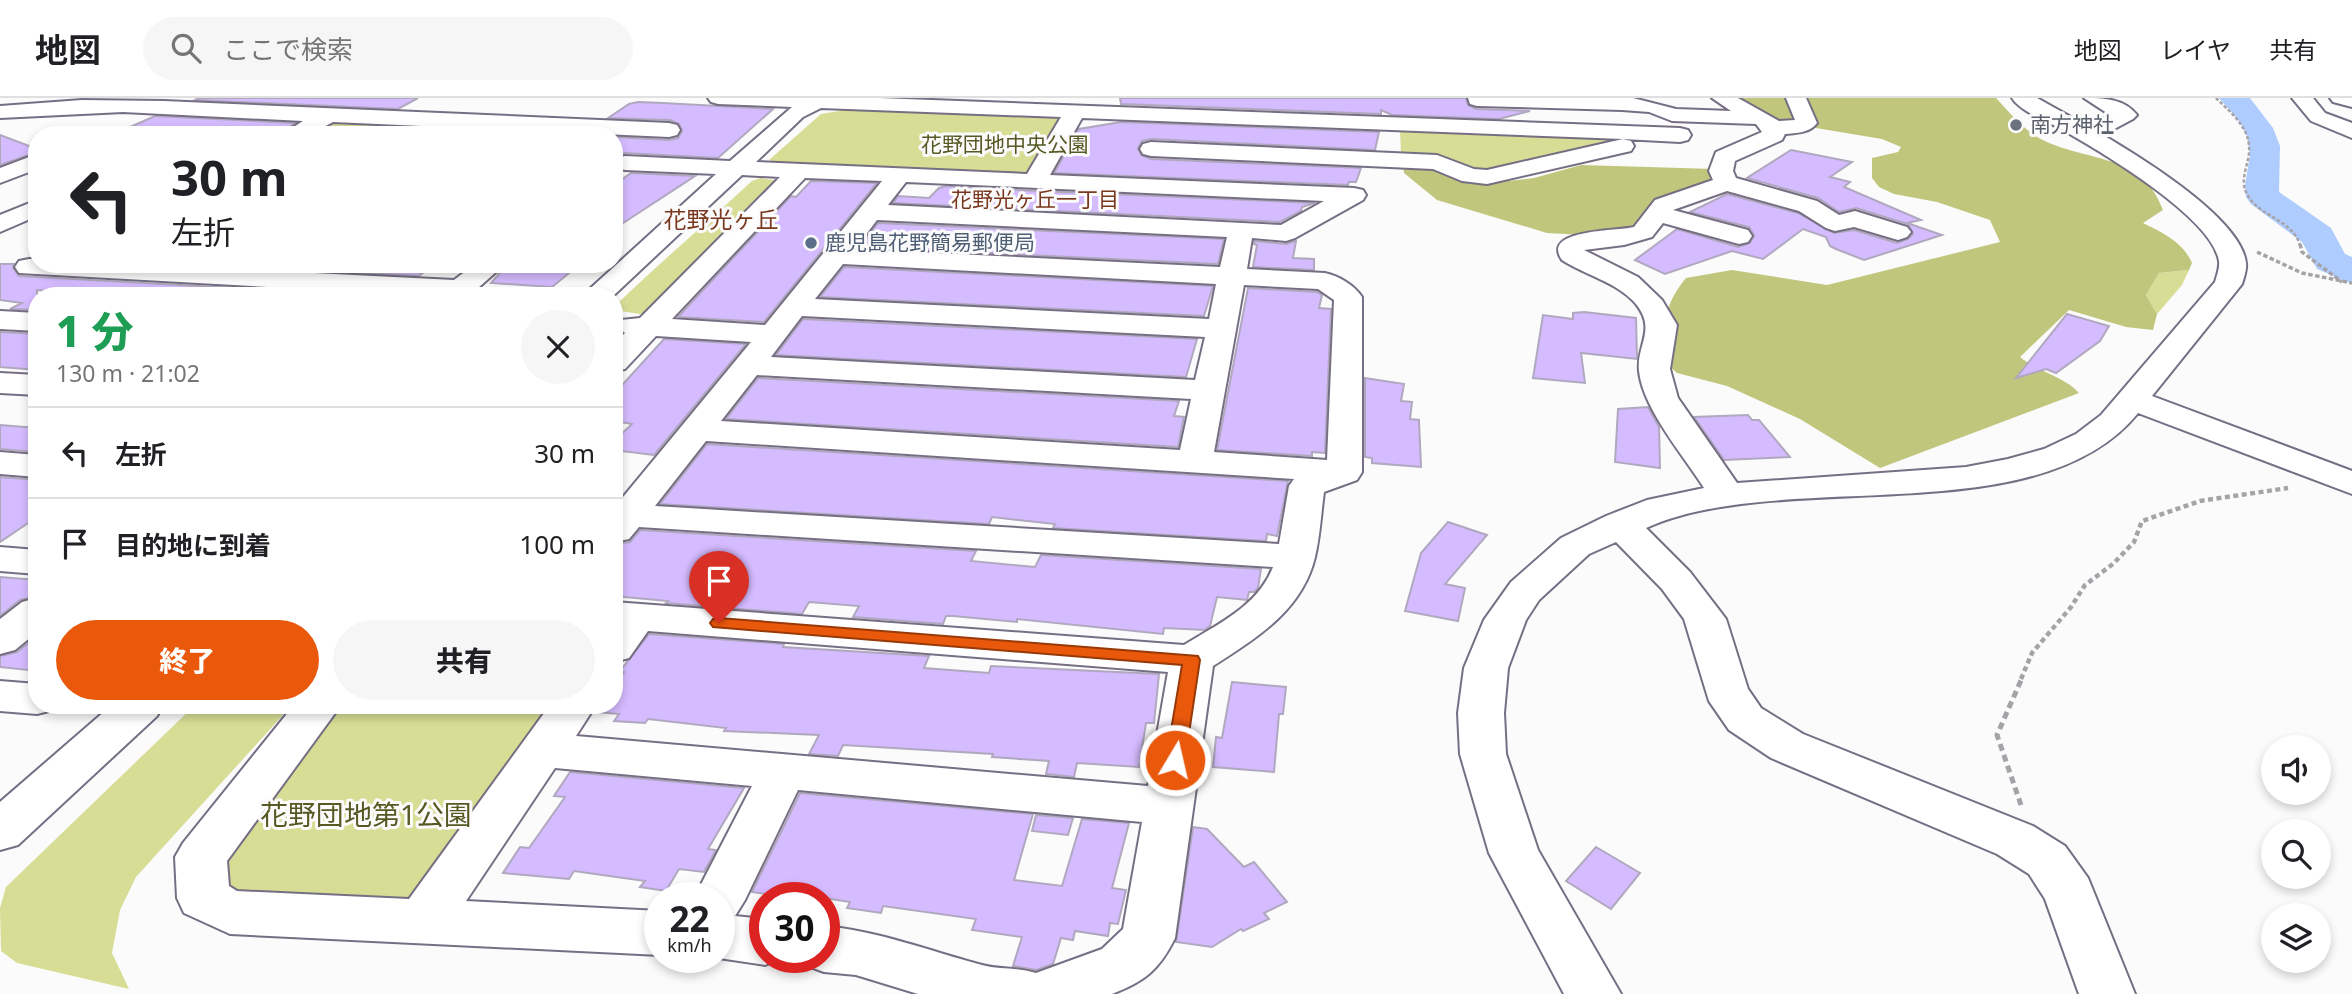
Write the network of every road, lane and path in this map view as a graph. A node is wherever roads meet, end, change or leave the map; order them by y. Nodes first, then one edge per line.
1 (179, 98) edge
2 (274, 98) edge
3 (1383, 98) edge
4 (1722, 98) edge
5 (1796, 98) edge
6 (2022, 98) edge
7 (2094, 98) edge
8 (2216, 98) edge
9 (2302, 98) edge
10 (2340, 98) edge
11 (1477, 99) edge
12 (1565, 100) edge
13 (830, 101) edge
14 (889, 101) edge
15 (2352, 101) edge
16 (46, 102) edge
17 (458, 103) dead end
18 (980, 103) edge
19 (704, 104) edge
20 (1068, 107) edge
21 (158, 109) junction
22 (0, 112) edge
23 (243, 112) junction
24 (1163, 115) junction
25 (329, 116) junction
26 (429, 120) junction
27 (1767, 123) junction
28 (121, 124) dead end
29 (1387, 124) junction
30 (213, 126) edge
31 (310, 126) edge
32 (517, 126) edge
33 (1483, 127) junction
34 (623, 130) edge
35 (669, 130) junction
36 (2352, 131) edge
37 (1693, 134) junction
38 (2087, 135) junction
39 (1151, 149) junction
40 (1394, 160) junction
41 (28, 165) edge
42 (623, 165) edge
43 (623, 167) edge
44 (735, 168) junction
45 (799, 171) junction
46 (1723, 175) junction
47 (0, 176) edge
48 (899, 176) junction
49 (1780, 179) dead end
50 (1034, 181) junction
51 (1138, 186) junction
52 (1354, 195) junction
53 (28, 211) edge
54 (870, 212) junction
55 (1658, 214) junction
56 (0, 224) edge
57 (1241, 230) junction
58 (1898, 232) dead end
59 (1739, 236) dead end
60 (2223, 240) junction
61 (834, 256) junction
62 (623, 271) edge
63 (97, 273) edge
64 (481, 273) edge
65 (621, 273) edge
66 (1233, 276) junction
67 (2342, 282) junction
68 (2352, 283) edge
69 (348, 287) edge
70 (463, 287) edge
71 (606, 287) edge
72 (794, 307) junction
73 (0, 320) edge
74 (28, 322) edge
75 (623, 326) edge
76 (648, 327) junction
77 (1222, 329) junction
78 (772, 334) junction
79 (623, 353) edge
80 (748, 365) junction
81 (0, 383) edge
82 (28, 385) edge
83 (1210, 390) junction
84 (2134, 400) junction
85 (695, 430) junction
86 (1195, 462) junction
87 (0, 463) edge
88 (28, 465) edge
89 (1344, 472) junction
90 (2352, 483) edge
91 (1727, 495) junction
92 (623, 521) edge
93 (623, 524) edge
94 (1619, 524) junction
95 (1295, 557) junction
96 (0, 559) edge
97 (28, 561) edge
98 (28, 618) edge
99 (623, 626) edge
100 (0, 640) edge
101 (1192, 660) junction
102 (0, 696) edge
103 (28, 698) edge
104 (124, 714) edge
105 (312, 714) edge
106 (568, 714) edge
107 (543, 750) junction
108 (784, 771) junction
109 (1168, 806) junction
110 (0, 831) edge
111 (2015, 840) junction
112 (728, 882) edge
113 (422, 923) junction
114 (644, 932) edge
115 (840, 950) edge
116 (1025, 994) edge
117 (1047, 994) edge
118 (1593, 994) edge
119 (2107, 994) edge

1 - 21 street
2 - 23 street
3 - 29 street
4 - 27 street
5 - 27 street
6 - 38 street
7 - 38 street
8 - 67 path
9 - 36 street
10 - 15 street
11 - 12 street
11 - 33 street
12 - 37 street
13 - 14 street
13 - 19 street
13 - 44 street
14 - 18 street
16 - 21 street
16 - 22 street
17 - 26 street
18 - 20 street
19 - 35 street
20 - 24 street
20 - 50 street
21 - 23 street
21 - 28 street
23 - 25 street
23 - 30 street
24 - 29 street
24 - 39 street
25 - 26 street
25 - 31 street
26 - 32 street
27 - 37 street
27 - 46 street
29 - 33 street
29 - 40 street
33 - 37 street
34 - 35 street
35 - 42 street
37 - 40 street
38 - 60 street
39 - 40 street
39 - 51 street
40 - 52 street
41 - 47 street
43 - 44 street
44 - 45 street
44 - 62 street
45 - 48 street
45 - 76 street
46 - 49 street
46 - 55 street
46 - 58 street
48 - 50 street
48 - 54 street
50 - 51 street
51 - 52 street
52 - 57 street
53 - 56 street
54 - 57 street
54 - 61 street
55 - 59 street
55 - 91 street
57 - 66 street
60 - 67 path
60 - 84 street
61 - 66 street
61 - 72 street
63 - 69 street
64 - 70 street
65 - 71 street
66 - 77 street
66 - 89 street
67 - 68 path
72 - 77 street
72 - 78 street
73 - 74 street
75 - 76 street
76 - 78 street
76 - 79 street
77 - 83 street
78 - 80 street
80 - 83 street
80 - 85 street
81 - 82 street
83 - 86 street
84 - 90 street
84 - 91 street
85 - 86 street
85 - 92 street
86 - 89 street
87 - 88 street
89 - 95 street
90 - 111 path
91 - 94 street
93 - 95 street
94 - 111 street
94 - 118 street
95 - 101 street
96 - 97 street
98 - 100 street
99 - 101 street
101 - 109 street
102 - 103 street
104 - 110 street
105 - 113 street
106 - 107 street
107 - 108 street
107 - 113 street
108 - 109 street
108 - 112 street
109 - 117 street
111 - 119 street
113 - 114 street
115 - 116 street

